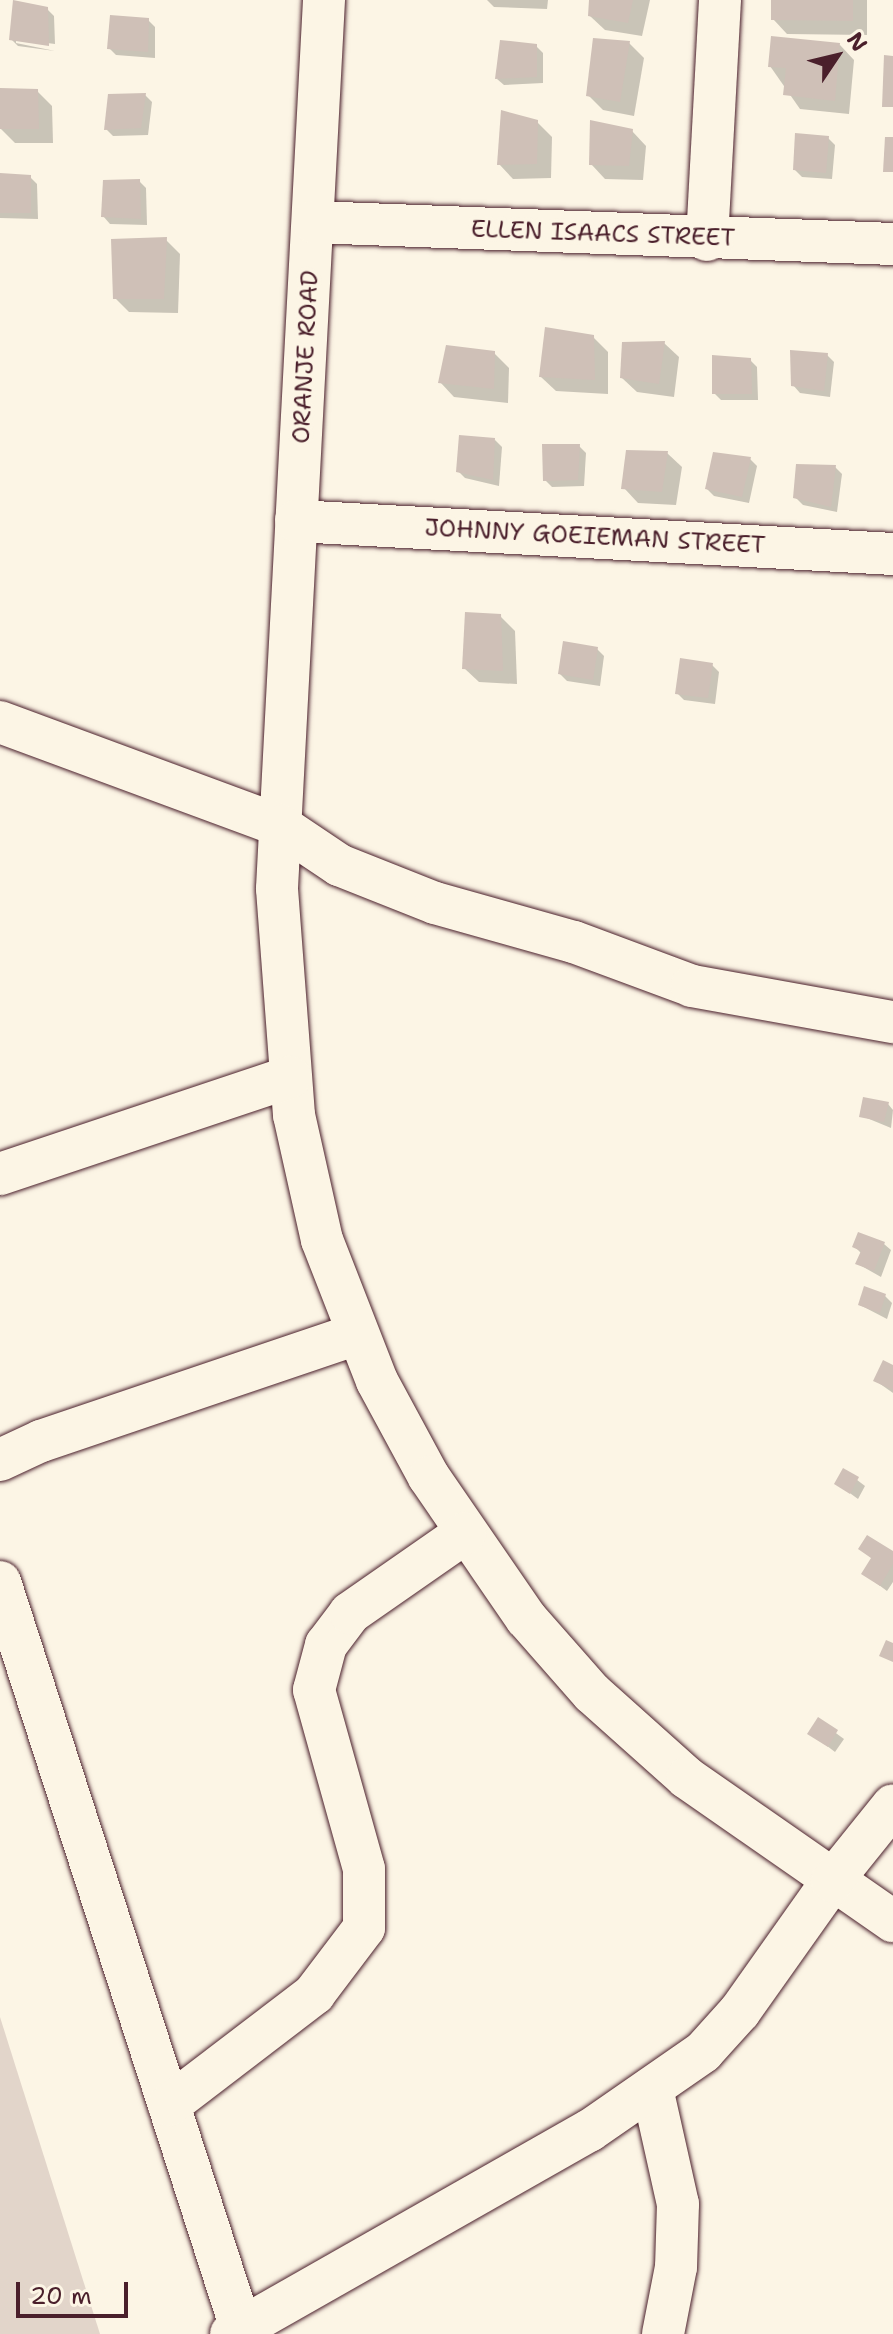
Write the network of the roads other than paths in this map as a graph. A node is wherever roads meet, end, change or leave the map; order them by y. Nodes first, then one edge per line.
1 (324, 0) edge
2 (720, 0) edge
3 (313, 222) junction
4 (707, 240) junction
5 (893, 244) edge
6 (296, 521) junction
7 (893, 554) edge
8 (0, 722) edge
9 (281, 826) junction
10 (893, 1022) edge
11 (290, 1077) junction
12 (0, 1174) edge
13 (357, 1334) junction
14 (0, 1460) edge
15 (465, 1533) junction
16 (0, 1582) edge
17 (893, 1805) edge
18 (832, 1881) junction
19 (893, 1921) edge
20 (652, 2088) junction
21 (169, 2105) junction
22 (236, 2331) edge
23 (663, 2334) edge

1 - 3 street, ORANJE ROAD
2 - 4 street
3 - 4 street, ELLEN ISAACS STREET
3 - 6 street, ORANJE ROAD
4 - 5 street, ELLEN ISAACS STREET
6 - 7 street, JOHNNY GOEIEMAN STREET
6 - 9 street, ORANJE ROAD
8 - 9 street
9 - 10 street
9 - 11 street, ORANJE ROAD
11 - 12 street
11 - 13 street, ORANJE ROAD
13 - 14 street
13 - 15 street, ORANJE ROAD
15 - 18 street, ORANJE ROAD
15 - 21 street
16 - 21 street
17 - 18 street
18 - 19 street, ORANJE ROAD
18 - 20 street
20 - 22 street
20 - 23 street
21 - 22 street

